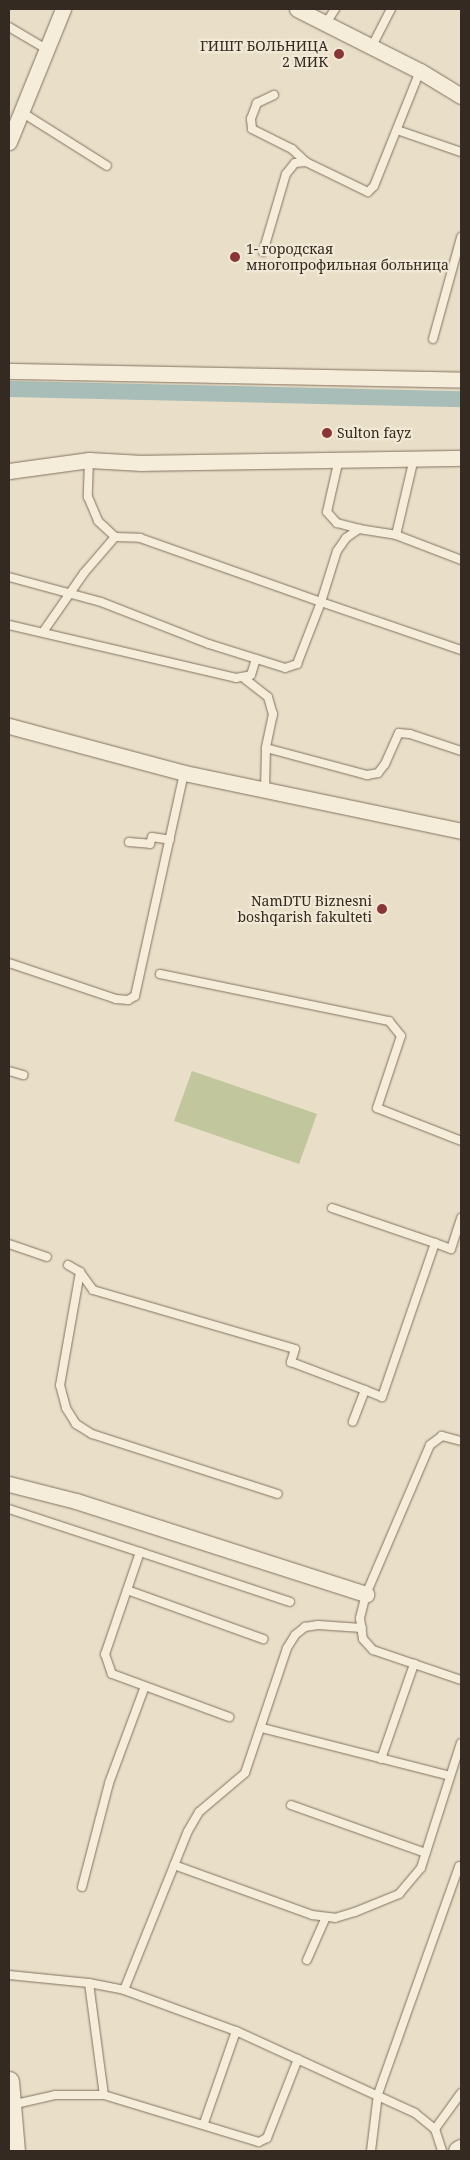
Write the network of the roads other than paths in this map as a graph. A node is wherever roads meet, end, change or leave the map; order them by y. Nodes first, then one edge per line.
1 (63, 9) edge
2 (297, 9) edge
3 (335, 9) edge
4 (391, 9) edge
5 (326, 23) junction
6 (9, 27) edge
7 (372, 46) junction
8 (49, 50) junction
9 (420, 71) junction
10 (274, 95) dead end
11 (461, 96) edge
12 (17, 119) edge
13 (397, 130) junction
14 (9, 142) edge
15 (461, 152) edge
16 (306, 162) junction
17 (107, 166) dead end
18 (461, 237) edge
19 (263, 252) dead end
20 (433, 339) dead end
21 (9, 371) edge
22 (461, 380) edge
23 (414, 458) junction
24 (461, 458) edge
25 (339, 459) junction
26 (89, 460) junction
27 (9, 471) edge
28 (359, 529) junction
29 (396, 534) junction
30 (115, 537) junction
31 (461, 560) edge
32 (9, 577) edge
33 (73, 593) junction
34 (321, 602) junction
35 (9, 625) edge
36 (44, 632) junction
37 (461, 650) edge
38 (256, 659) junction
39 (245, 679) junction
40 (9, 726) edge
41 (266, 748) junction
42 (461, 751) edge
43 (184, 773) junction
44 (265, 790) junction
45 (461, 832) edge
46 (170, 840) junction
47 (129, 842) dead end
48 (9, 963) edge
49 (160, 974) dead end
50 (9, 1071) edge
51 (23, 1075) dead end
52 (461, 1141) edge
53 (332, 1208) dead end
54 (461, 1218) edge
55 (434, 1243) junction
56 (9, 1244) edge
57 (47, 1257) dead end
58 (68, 1265) dead end
59 (80, 1272) junction
60 (365, 1390) junction
61 (353, 1422) dead end
62 (461, 1441) edge
63 (9, 1484) edge
64 (278, 1494) dead end
65 (9, 1509) edge
66 (140, 1552) junction
67 (127, 1590) junction
68 (366, 1594) junction
69 (290, 1602) dead end
70 (362, 1628) junction
71 (263, 1639) dead end
72 (414, 1664) junction
73 (461, 1680) edge
74 (145, 1686) junction
75 (229, 1717) dead end
76 (262, 1728) junction
77 (461, 1743) edge
78 (381, 1759) junction
79 (450, 1776) junction
80 (291, 1805) dead end
81 (426, 1853) junction
82 (174, 1865) junction
83 (459, 1866) dead end
84 (82, 1887) dead end
85 (326, 1917) junction
86 (307, 1960) dead end
87 (9, 1975) edge
88 (89, 1983) junction
89 (124, 1990) junction
90 (236, 2032) junction
91 (298, 2059) junction
92 (9, 2081) edge
93 (461, 2093) edge
94 (378, 2094) junction
95 (104, 2095) junction
96 (11, 2105) junction
97 (204, 2124) junction
98 (435, 2128) junction
99 (15, 2151) edge
100 (371, 2151) edge
101 (442, 2151) edge

1 - 8 street
2 - 5 street
3 - 5 lane
4 - 7 lane
5 - 7 street
6 - 8 lane
7 - 9 street
8 - 12 street
9 - 11 street
9 - 13 lane
10 - 16 lane
12 - 14 street
12 - 17 lane
13 - 15 lane
13 - 16 lane
16 - 19 lane
18 - 20 lane
21 - 22 street
23 - 24 street
23 - 25 street
23 - 29 lane
25 - 26 street
25 - 28 lane
26 - 27 street
26 - 30 lane
28 - 29 lane
28 - 34 lane
29 - 31 lane
30 - 33 lane
30 - 34 lane
32 - 33 lane
33 - 36 lane
33 - 38 lane
34 - 37 lane
34 - 38 lane
35 - 36 lane
36 - 39 lane
38 - 39 lane
39 - 41 lane
40 - 43 street
41 - 42 lane
41 - 44 lane
43 - 44 street
43 - 46 lane
44 - 45 street
46 - 47 lane
46 - 48 lane
49 - 52 lane
50 - 51 lane
53 - 55 lane
54 - 55 lane
55 - 60 lane
56 - 57 lane
58 - 59 lane
59 - 60 lane
59 - 64 lane
60 - 61 lane
62 - 68 lane
63 - 68 street
65 - 66 lane
66 - 67 lane
66 - 69 lane
67 - 71 lane
67 - 74 lane
68 - 70 lane
70 - 72 lane
70 - 76 lane
72 - 73 lane
72 - 78 lane
74 - 75 lane
74 - 84 lane
76 - 78 lane
76 - 82 lane
77 - 79 lane
78 - 79 lane
79 - 81 lane
80 - 81 lane
81 - 85 lane
82 - 85 lane
82 - 89 lane
83 - 94 lane
85 - 86 lane
87 - 88 lane
88 - 89 lane
88 - 95 lane
89 - 90 lane
90 - 91 lane
90 - 97 lane
91 - 94 lane
91 - 97 lane
92 - 96 street
93 - 98 lane
94 - 98 lane
94 - 100 lane
95 - 96 lane
95 - 97 lane
96 - 99 street
98 - 101 lane

